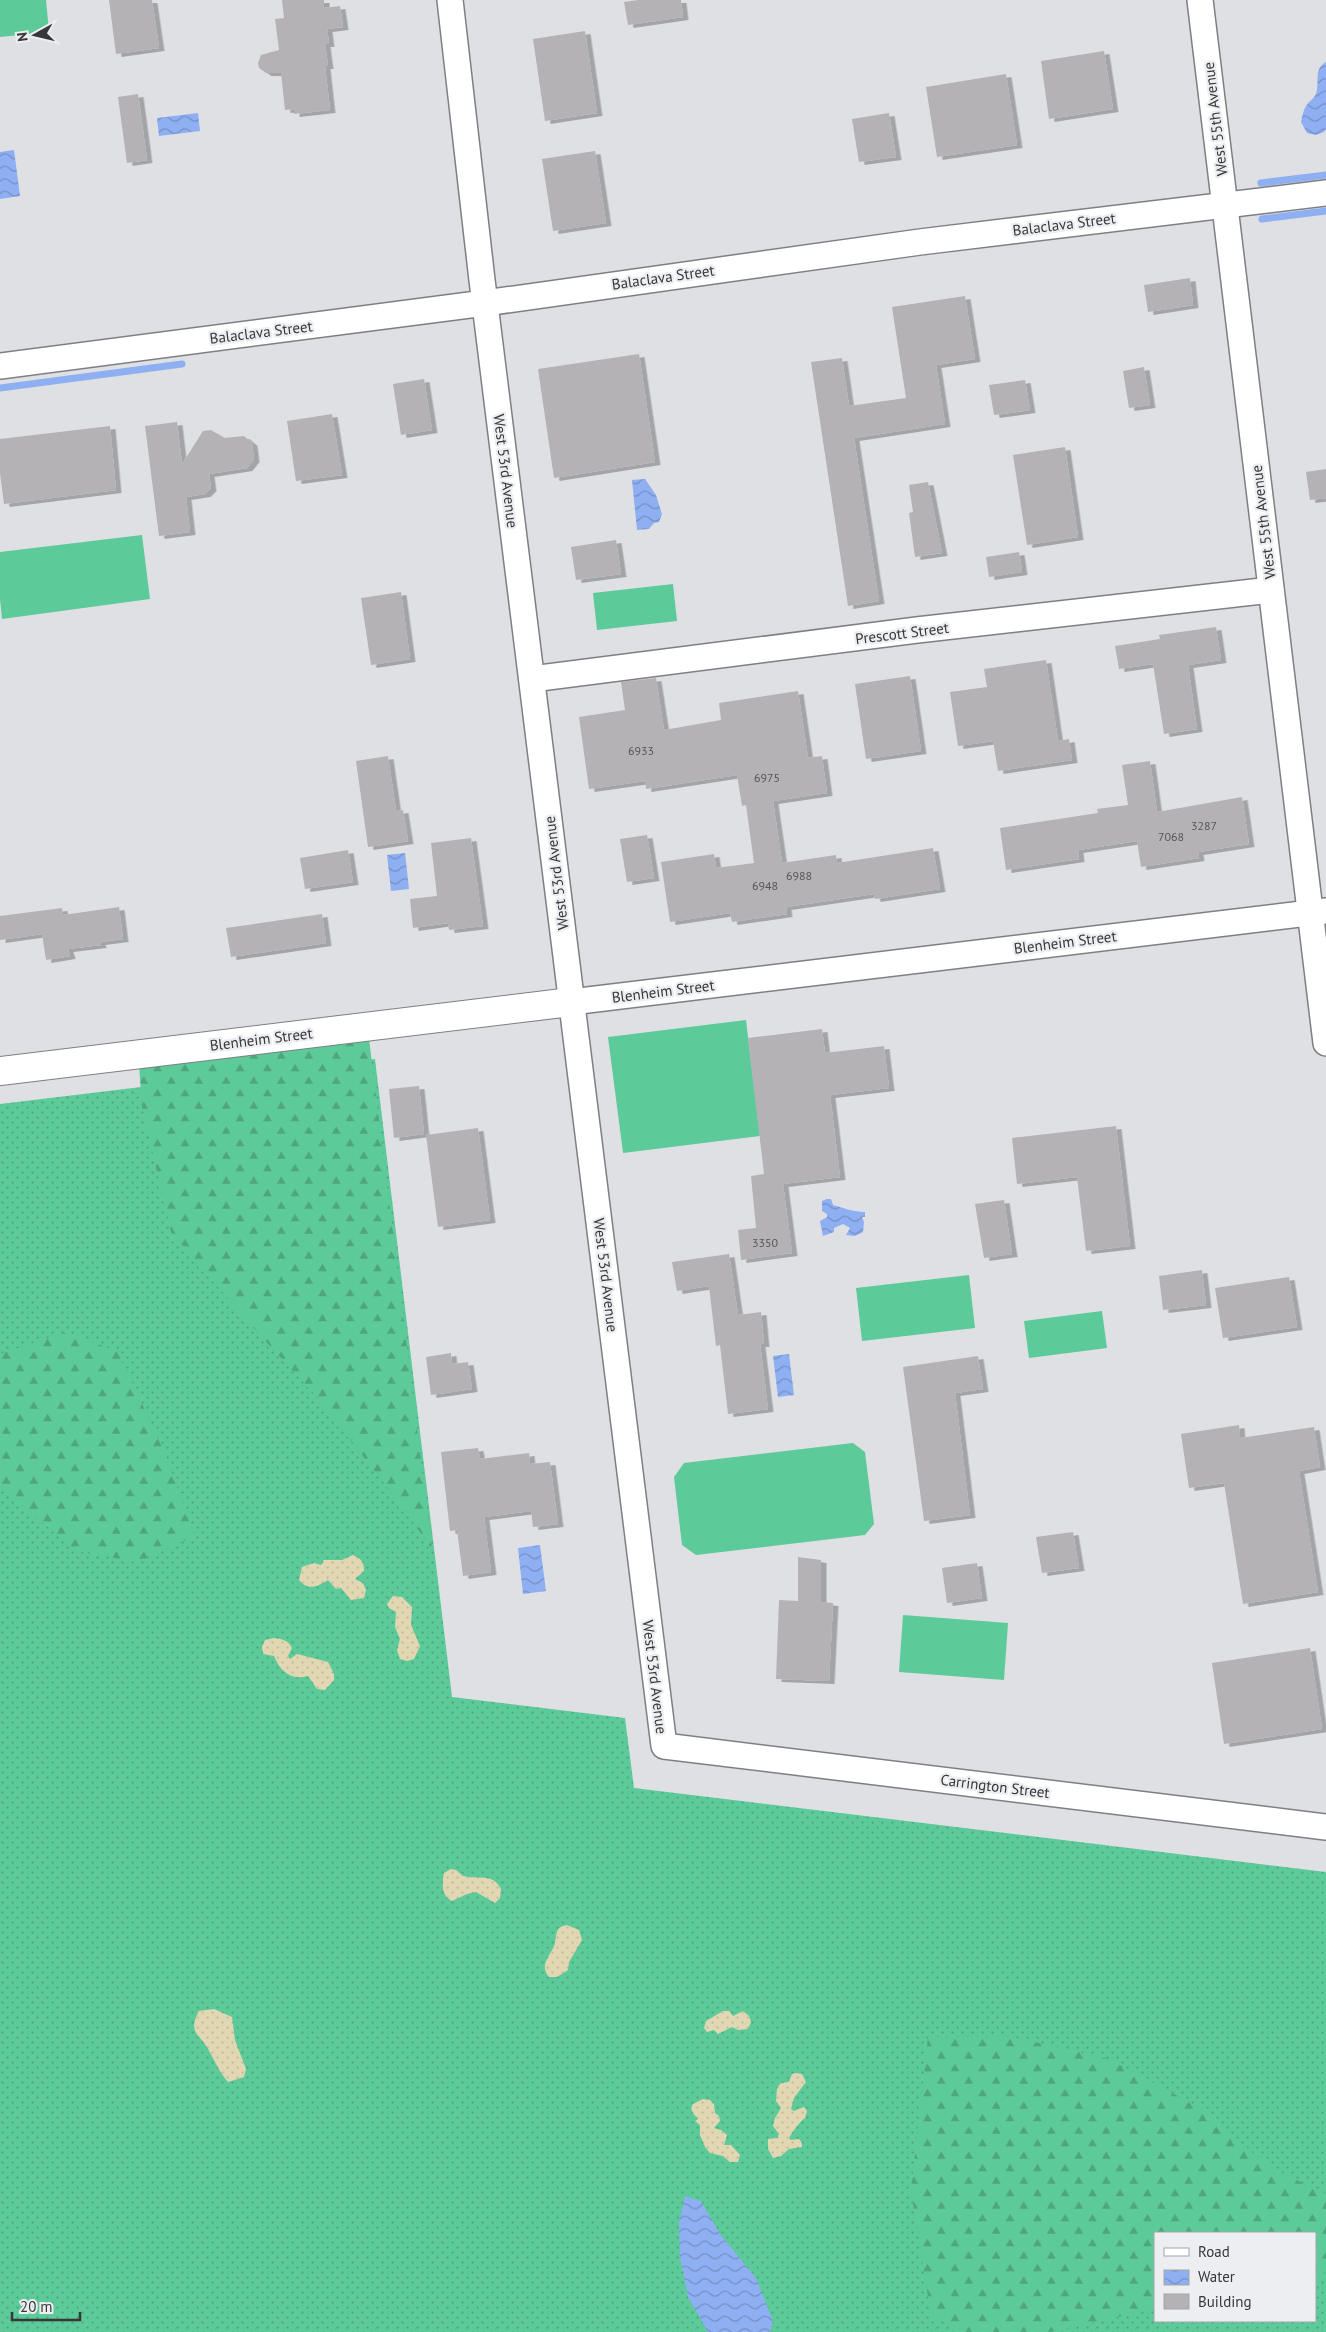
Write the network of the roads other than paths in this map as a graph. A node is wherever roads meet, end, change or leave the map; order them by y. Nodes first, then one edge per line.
1 (450, 0) edge
2 (1200, 0) edge
3 (1326, 193) edge
4 (1225, 206) junction
5 (485, 303) junction
6 (0, 366) edge
7 (1271, 590) junction
8 (532, 678) junction
9 (1318, 912) edge
10 (571, 1002) junction
11 (1326, 1043) edge
12 (0, 1071) edge
13 (664, 1746) joint
14 (1326, 1827) edge

1 - 5 street, West 53rd Avenue
2 - 4 street, West 55th Avenue
3 - 4 street, Balaclava Street
4 - 5 street, Balaclava Street
4 - 7 street, West 55th Avenue
5 - 6 street, Balaclava Street
5 - 8 street, West 53rd Avenue
7 - 8 street, Prescott Street
7 - 9 street, West 55th Avenue
8 - 10 street, West 53rd Avenue
9 - 10 street, Blenheim Street
9 - 11 street, West 55th Avenue
10 - 12 street, Blenheim Street
10 - 13 street, West 53rd Avenue
13 - 14 street, Carrington Street

